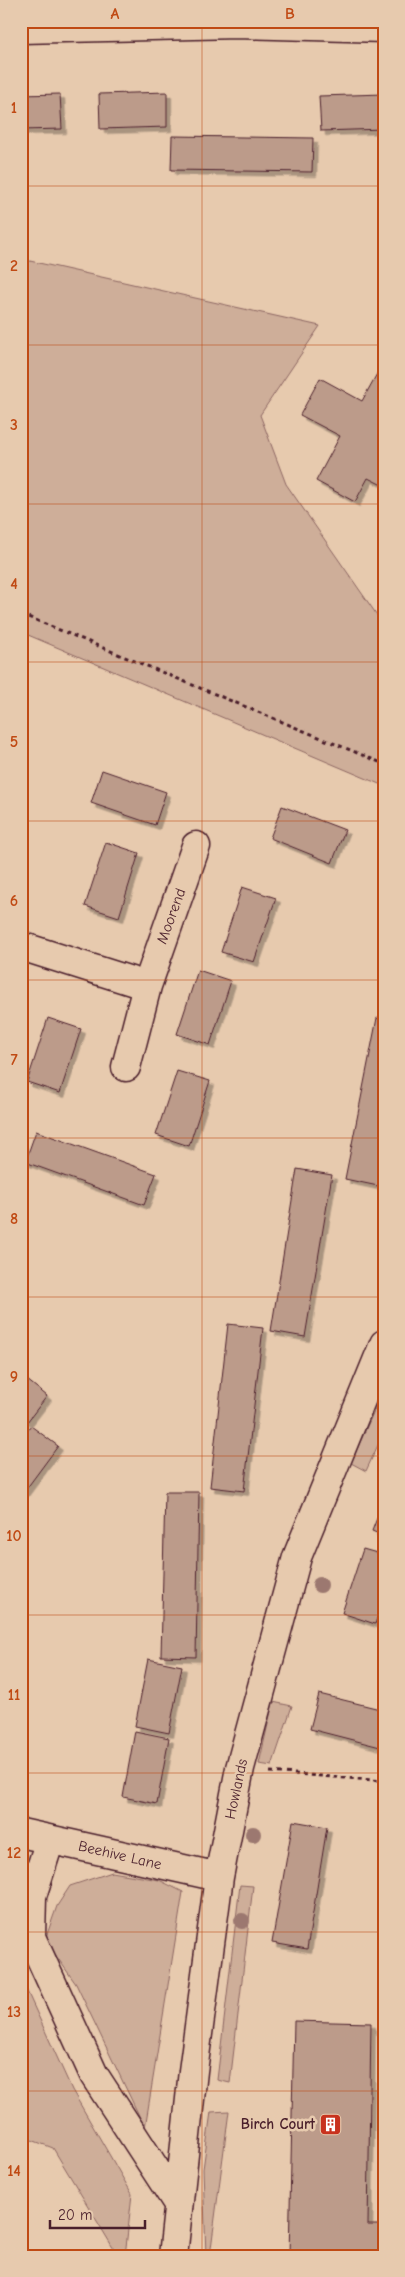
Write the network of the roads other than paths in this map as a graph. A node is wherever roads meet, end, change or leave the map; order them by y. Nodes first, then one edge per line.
1 (237, 23) edge
2 (384, 28) edge
3 (21, 29) edge
4 (196, 846) dead end
5 (21, 946) edge
6 (147, 986) junction
7 (126, 1067) dead end
8 (384, 1344) edge
9 (21, 1833) edge
10 (50, 1840) junction
11 (218, 1877) junction
12 (178, 2204) junction
13 (173, 2256) edge

1 - 2 street
1 - 3 street
4 - 6 street, Moorend
5 - 6 street
6 - 7 street, Moorend
8 - 11 street, Howlands
9 - 10 street, Beehive Lane
10 - 11 street, Beehive Lane
10 - 12 street
11 - 12 street, Howlands
12 - 13 street, Howlands

